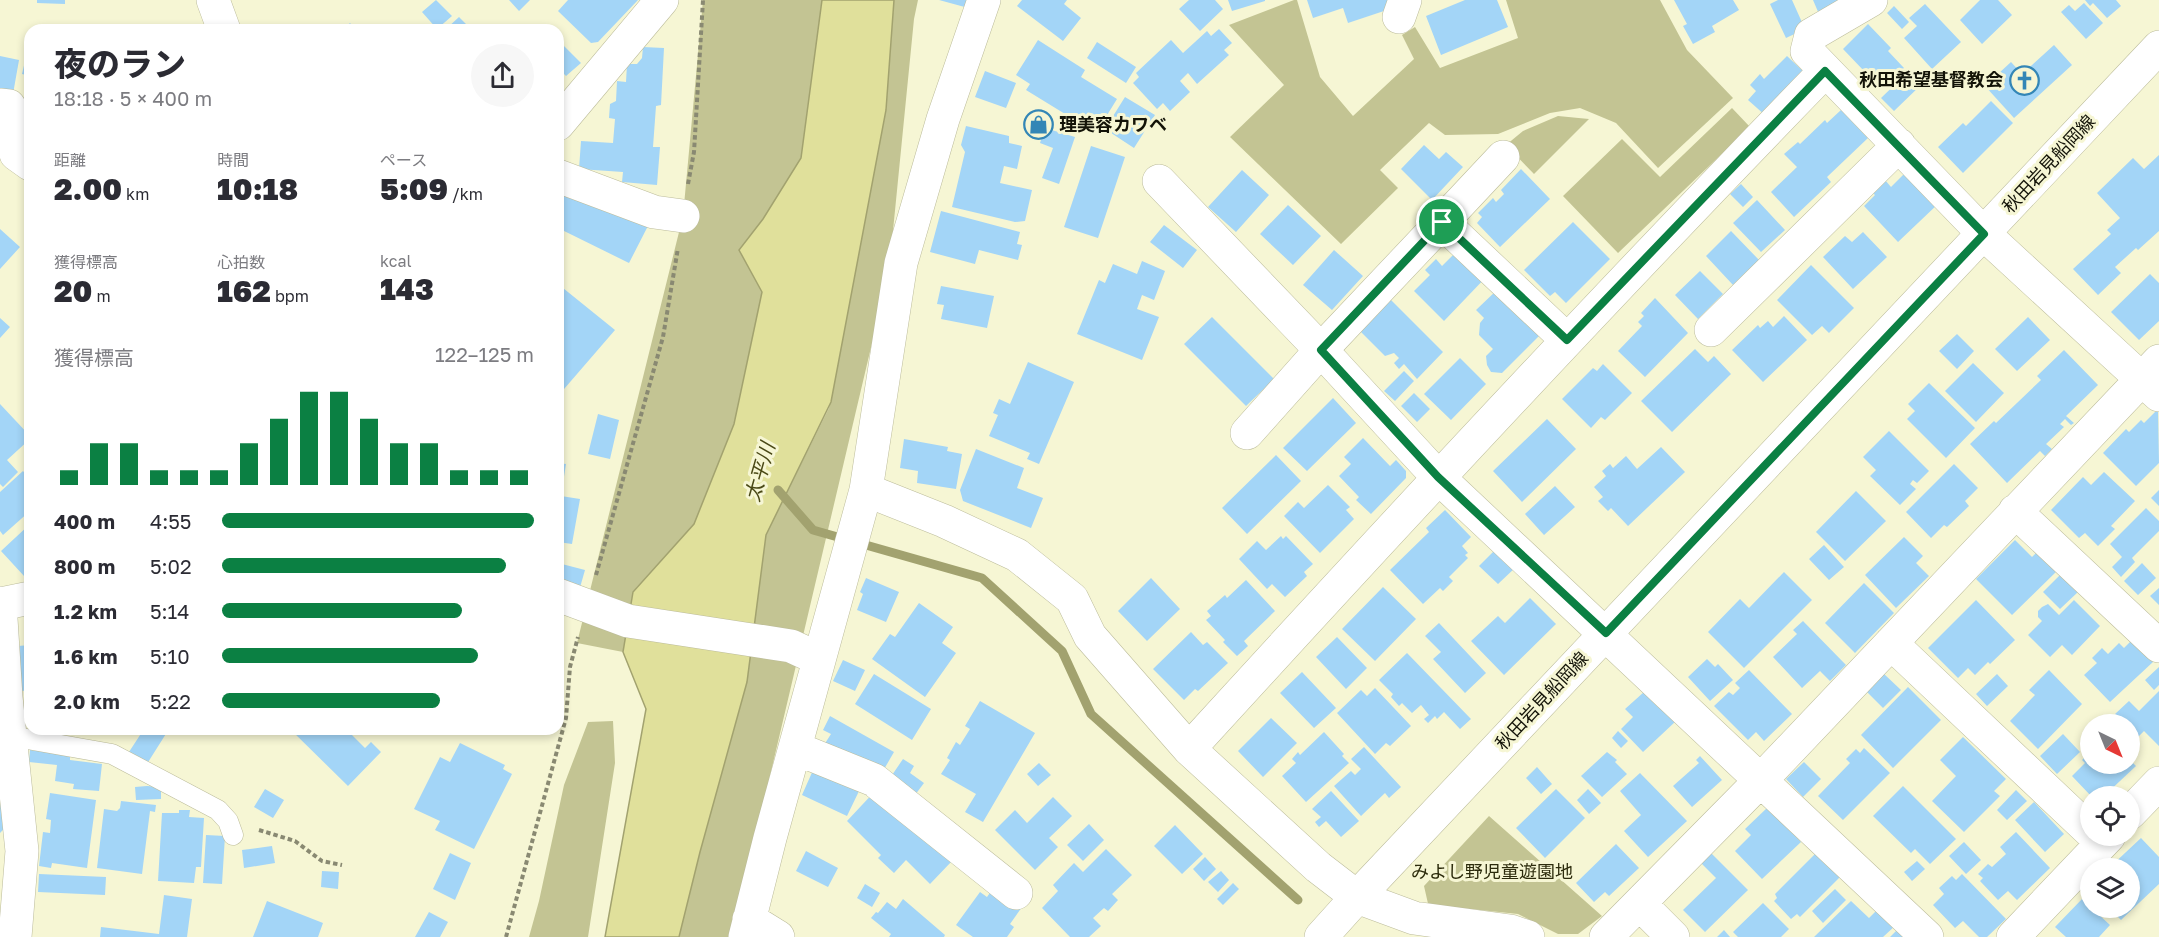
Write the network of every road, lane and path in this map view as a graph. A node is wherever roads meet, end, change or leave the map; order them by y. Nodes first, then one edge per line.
1 (213, 0) edge
2 (662, 0) edge
3 (703, 0) edge
4 (984, 0) edge
5 (1871, 0) edge
6 (222, 24) edge
7 (2159, 47) edge
8 (1825, 71) junction
9 (0, 105) edge
10 (564, 117) edge
11 (1899, 145) junction
12 (1503, 157) dead end
13 (15, 162) edge
14 (564, 178) edge
15 (1159, 181) dead end
16 (683, 216) junction
17 (1442, 222) junction
18 (1984, 234) junction
19 (1711, 330) dead end
20 (1567, 340) junction
21 (1321, 350) junction
22 (2153, 378) edge
23 (1247, 433) dead end
24 (1438, 477) junction
25 (866, 490) junction
26 (2015, 511) junction
27 (24, 599) edge
28 (572, 600) edge
29 (0, 604) edge
30 (1606, 633) junction
31 (1891, 643) junction
32 (2159, 646) edge
33 (805, 653) junction
34 (564, 725) edge
35 (561, 735) edge
36 (10, 736) junction
37 (795, 748) junction
38 (1189, 749) junction
39 (1761, 780) junction
40 (2159, 783) edge
41 (2140, 803) edge
42 (2080, 819) edge
43 (229, 826) joint
44 (2091, 846) edge
45 (342, 865) dead end
46 (1016, 893) dead end
47 (1357, 897) junction
48 (1640, 904) junction
49 (747, 928) edge
50 (15, 937) edge
51 (506, 937) edge
52 (778, 937) edge
53 (1321, 937) edge
54 (1528, 937) edge
55 (1606, 937) edge
56 (1673, 937) edge
57 (1927, 937) edge
58 (2013, 937) edge

1 - 6 street
2 - 10 street
3 - 16 path
4 - 25 street
5 - 8 street
7 - 18 street, 秋田岩見船岡線
8 - 11 street
8 - 20 street
9 - 13 street
11 - 18 street
11 - 19 street
12 - 17 street
14 - 16 street
15 - 21 street
16 - 28 path
17 - 20 street
17 - 21 street
18 - 22 street
18 - 30 street, 秋田岩見船岡線
20 - 24 street
21 - 23 street
21 - 24 street
22 - 26 street
24 - 30 street
24 - 38 street
25 - 33 street
25 - 38 street
26 - 31 street
26 - 32 street
27 - 29 street
28 - 33 street
28 - 34 path
29 - 36 street
30 - 39 street
30 - 47 street, 秋田岩見船岡線
31 - 39 street
31 - 42 street
33 - 37 street
35 - 51 path
36 - 43 lane
36 - 50 street
37 - 46 street
37 - 49 street
38 - 47 street
39 - 48 street
39 - 57 street
40 - 41 street
43 - 45 path
44 - 58 street
47 - 53 street, 秋田岩見船岡線
47 - 54 street
48 - 55 street
48 - 56 street
49 - 52 street

